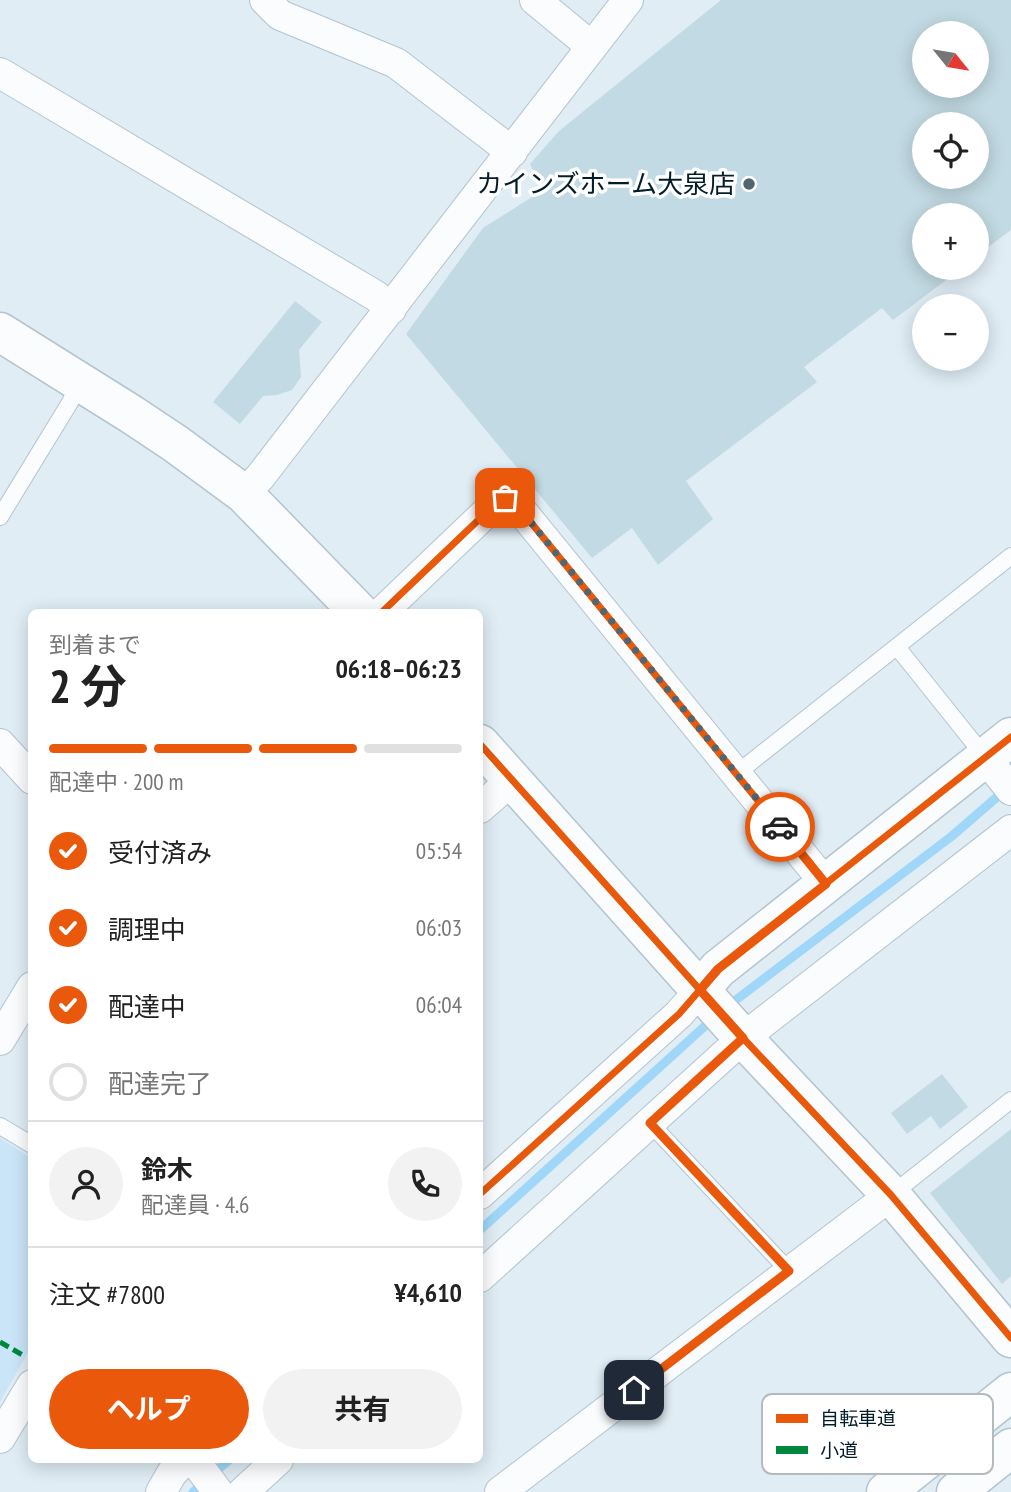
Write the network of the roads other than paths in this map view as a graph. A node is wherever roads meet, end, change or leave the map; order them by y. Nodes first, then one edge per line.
1 (265, 0) edge
2 (535, 0) edge
3 (628, 0) edge
4 (592, 47) junction
5 (0, 73) edge
6 (512, 152) junction
7 (391, 309) junction
8 (0, 332) edge
9 (81, 381) junction
10 (244, 494) junction
11 (0, 517) edge
12 (1011, 556) edge
13 (356, 609) edge
14 (385, 609) edge
15 (897, 647) junction
16 (0, 744) edge
17 (483, 747) edge
18 (998, 747) edge
19 (736, 774) junction
20 (28, 775) edge
21 (512, 780) junction
22 (1011, 790) edge
23 (483, 805) edge
24 (1011, 830) edge
25 (826, 884) junction
26 (700, 990) junction
27 (28, 994) edge
28 (743, 1038) junction
29 (0, 1040) edge
30 (1011, 1100) edge
31 (650, 1123) junction
32 (0, 1126) edge
33 (28, 1143) edge
34 (483, 1191) edge
35 (891, 1195) junction
36 (789, 1271) junction
37 (483, 1274) edge
38 (1011, 1338) edge
39 (28, 1392) edge
40 (1011, 1392) edge
41 (993, 1406) edge
42 (0, 1438) edge
43 (1011, 1448) edge
44 (993, 1462) edge
45 (189, 1463) edge
46 (194, 1463) edge
47 (275, 1463) edge
48 (908, 1474) edge
49 (978, 1474) edge
50 (161, 1492) edge
51 (218, 1492) edge
52 (243, 1492) edge
53 (500, 1492) edge
54 (886, 1492) edge
55 (956, 1492) edge

1 - 6 street
2 - 4 street
3 - 4 street
4 - 6 street
5 - 7 street
6 - 7 street
7 - 10 street
8 - 9 main road
9 - 10 main road
9 - 11 lane
10 - 13 main road
12 - 15 lane
14 - 19 street
15 - 18 lane
15 - 19 lane
16 - 20 street
17 - 21 main road
18 - 22 street
18 - 25 main road
19 - 25 street
21 - 23 street
21 - 26 main road
24 - 28 street
25 - 26 main road
26 - 28 main road
26 - 34 street
27 - 29 street
28 - 31 street
28 - 35 main road
30 - 35 lane
31 - 36 lane
31 - 37 street
32 - 33 lane
35 - 36 street
35 - 38 main road
36 - 53 street
39 - 42 street
40 - 41 main road
43 - 44 main road
45 - 50 street
46 - 51 street
47 - 52 street
48 - 54 main road
49 - 55 main road

